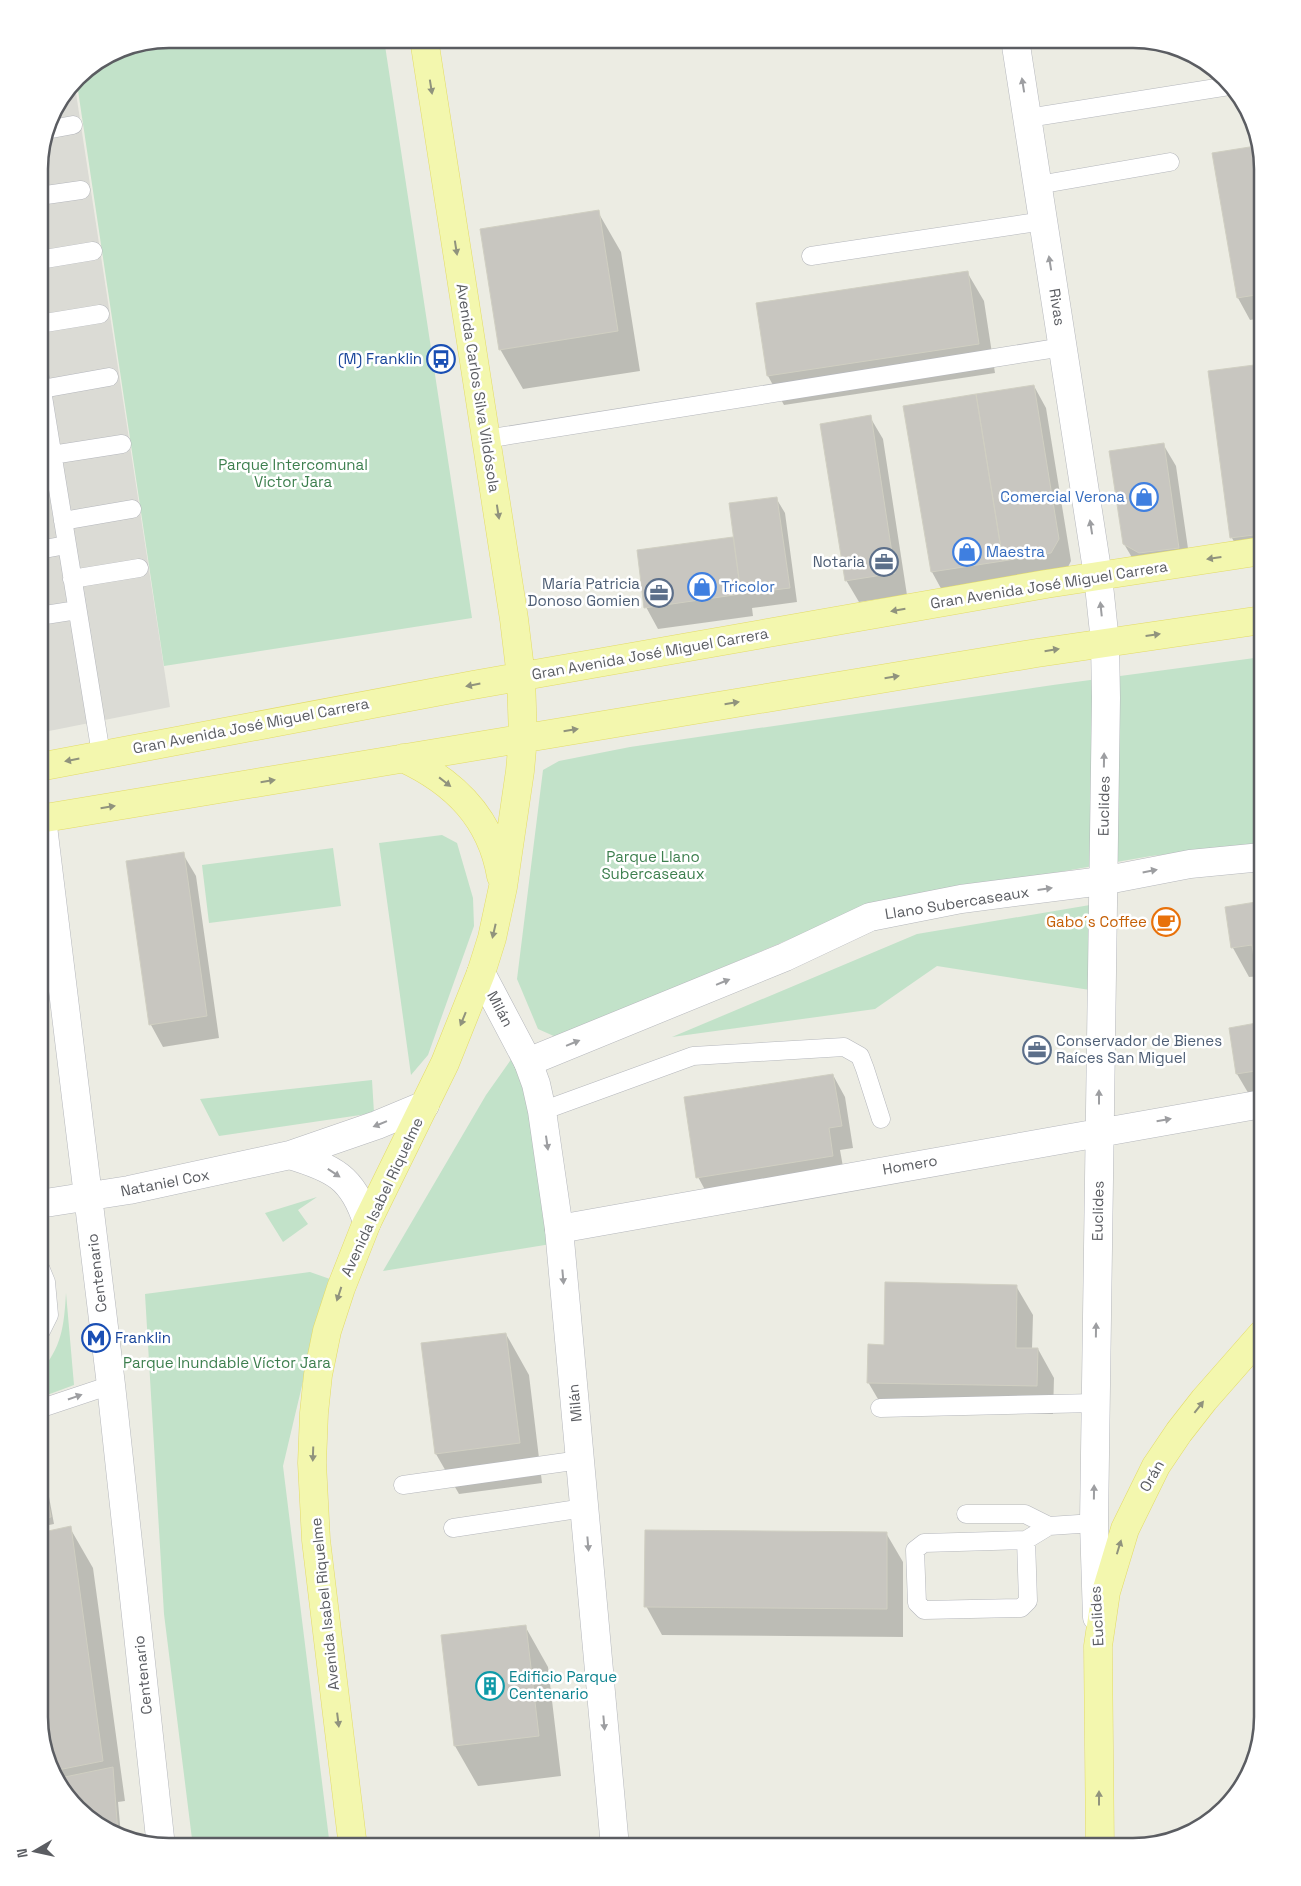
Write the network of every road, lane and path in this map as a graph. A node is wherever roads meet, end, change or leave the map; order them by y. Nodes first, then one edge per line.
1 (425, 48) edge
2 (1017, 48) edge
3 (1222, 87) edge
4 (1028, 118) junction
5 (73, 125) dead end
6 (54, 128) edge
7 (1170, 162) dead end
8 (1038, 185) junction
9 (81, 190) dead end
10 (48, 195) edge
11 (1044, 221) junction
12 (92, 251) dead end
13 (810, 256) dead end
14 (48, 258) edge
15 (100, 314) dead end
16 (48, 323) edge
17 (1063, 347) junction
18 (109, 377) dead end
19 (48, 381) edge
20 (48, 430) edge
21 (486, 439) junction
22 (122, 444) dead end
23 (52, 455) junction
24 (132, 509) dead end
25 (63, 521) junction
26 (66, 545) junction
27 (48, 548) edge
28 (1254, 552) edge
29 (139, 568) dead end
30 (1098, 576) junction
31 (72, 579) junction
32 (77, 610) junction
33 (48, 615) edge
34 (1254, 621) edge
35 (1105, 642) junction
36 (521, 677) junction
37 (523, 738) junction
38 (101, 754) junction
39 (403, 758) junction
40 (48, 765) edge
41 (48, 818) edge
42 (1254, 858) edge
43 (48, 875) edge
44 (1102, 880) junction
45 (504, 887) junction
46 (481, 974) junction
47 (528, 1062) junction
48 (425, 1105) junction
49 (1254, 1105) edge
50 (542, 1111) junction
51 (881, 1120) dead end
52 (1099, 1132) junction
53 (290, 1155) junction
54 (88, 1198) junction
55 (48, 1203) edge
56 (367, 1222) junction
57 (559, 1229) junction
58 (48, 1298) edge
59 (48, 1319) edge
60 (1254, 1343) edge
61 (111, 1385) junction
62 (1096, 1403) junction
63 (48, 1406) edge
64 (880, 1408) dead end
65 (580, 1460) junction
66 (403, 1485) dead end
67 (584, 1508) junction
68 (966, 1514) dead end
69 (1094, 1523) junction
70 (1049, 1526) junction
71 (453, 1528) dead end
72 (1026, 1540) junction
73 (1098, 1646) junction
74 (160, 1838) edge
75 (352, 1838) edge
76 (614, 1838) edge
77 (1100, 1838) edge

1 -> 21 main road, Avenida Carlos Silva Vildósola
4 -> 2 street, Rivas
3 - 4 lane
4 - 8 street, Rivas
5 - 6 lane
7 - 8 lane
8 - 11 street, Rivas
9 - 10 lane
11 - 13 lane
17 -> 11 street, Rivas
12 - 14 lane
15 - 16 lane
17 - 21 lane
30 -> 17 street, Rivas
18 - 19 lane
20 - 23 lane
21 -> 36 main road, Avenida Carlos Silva Vildósola
22 - 23 lane
23 - 25 lane
24 - 25 lane
25 - 26 lane
26 - 27 lane
26 - 31 lane
28 -> 30 main road, Gran Avenida José Miguel Carrera
29 - 31 lane
35 -> 30 street, Euclides
30 -> 36 main road, Gran Avenida José Miguel Carrera
31 - 32 lane
32 - 33 lane
32 - 38 lane
35 -> 34 main road
37 -> 35 main road
44 -> 35 street, Euclides
36 - 37 main road, Avenida Carlos Silva Vildósola
36 -> 38 main road, Gran Avenida José Miguel Carrera
37 - 39 main road
37 - 45 main road, Avenida Isabel Riquelme
38 -> 40 main road, Gran Avenida José Miguel Carrera
41 -> 39 main road
39 -> 45 main road
44 -> 42 street, Llano Subercaseaux
43 - 54 street, Centenario
47 -> 44 street, Llano Subercaseaux
52 -> 44 street, Euclides
45 -> 46 main road, Avenida Isabel Riquelme
46 - 47 street, Milán
46 -> 48 main road, Avenida Isabel Riquelme
47 - 50 street, Milán
48 -> 53 street, Nataniel Cox
48 - 56 main road, Avenida Isabel Riquelme
52 -> 49 street, Homero
50 - 51 lane
50 -> 57 street, Milán
52 - 57 street, Homero
62 -> 52 street, Euclides
53 - 54 street, Nataniel Cox
53 -> 56 street, Nataniel Cox
54 - 55 street, Nataniel Cox
54 - 61 street, Centenario
56 -> 75 main road, Avenida Isabel Riquelme
57 -> 65 street, Milán
58 - 59 lane
73 -> 60 main road, Orán
63 -> 61 lane
61 - 74 street, Centenario
62 - 64 lane
69 -> 62 street, Euclides
65 - 66 lane
65 - 67 street, Milán
67 - 71 lane
67 -> 76 street, Milán
68 - 70 lane
69 - 70 lane
69 - 73 street, Euclides
70 - 72 lane
72 - 72 lane
77 -> 73 main road, Euclides

